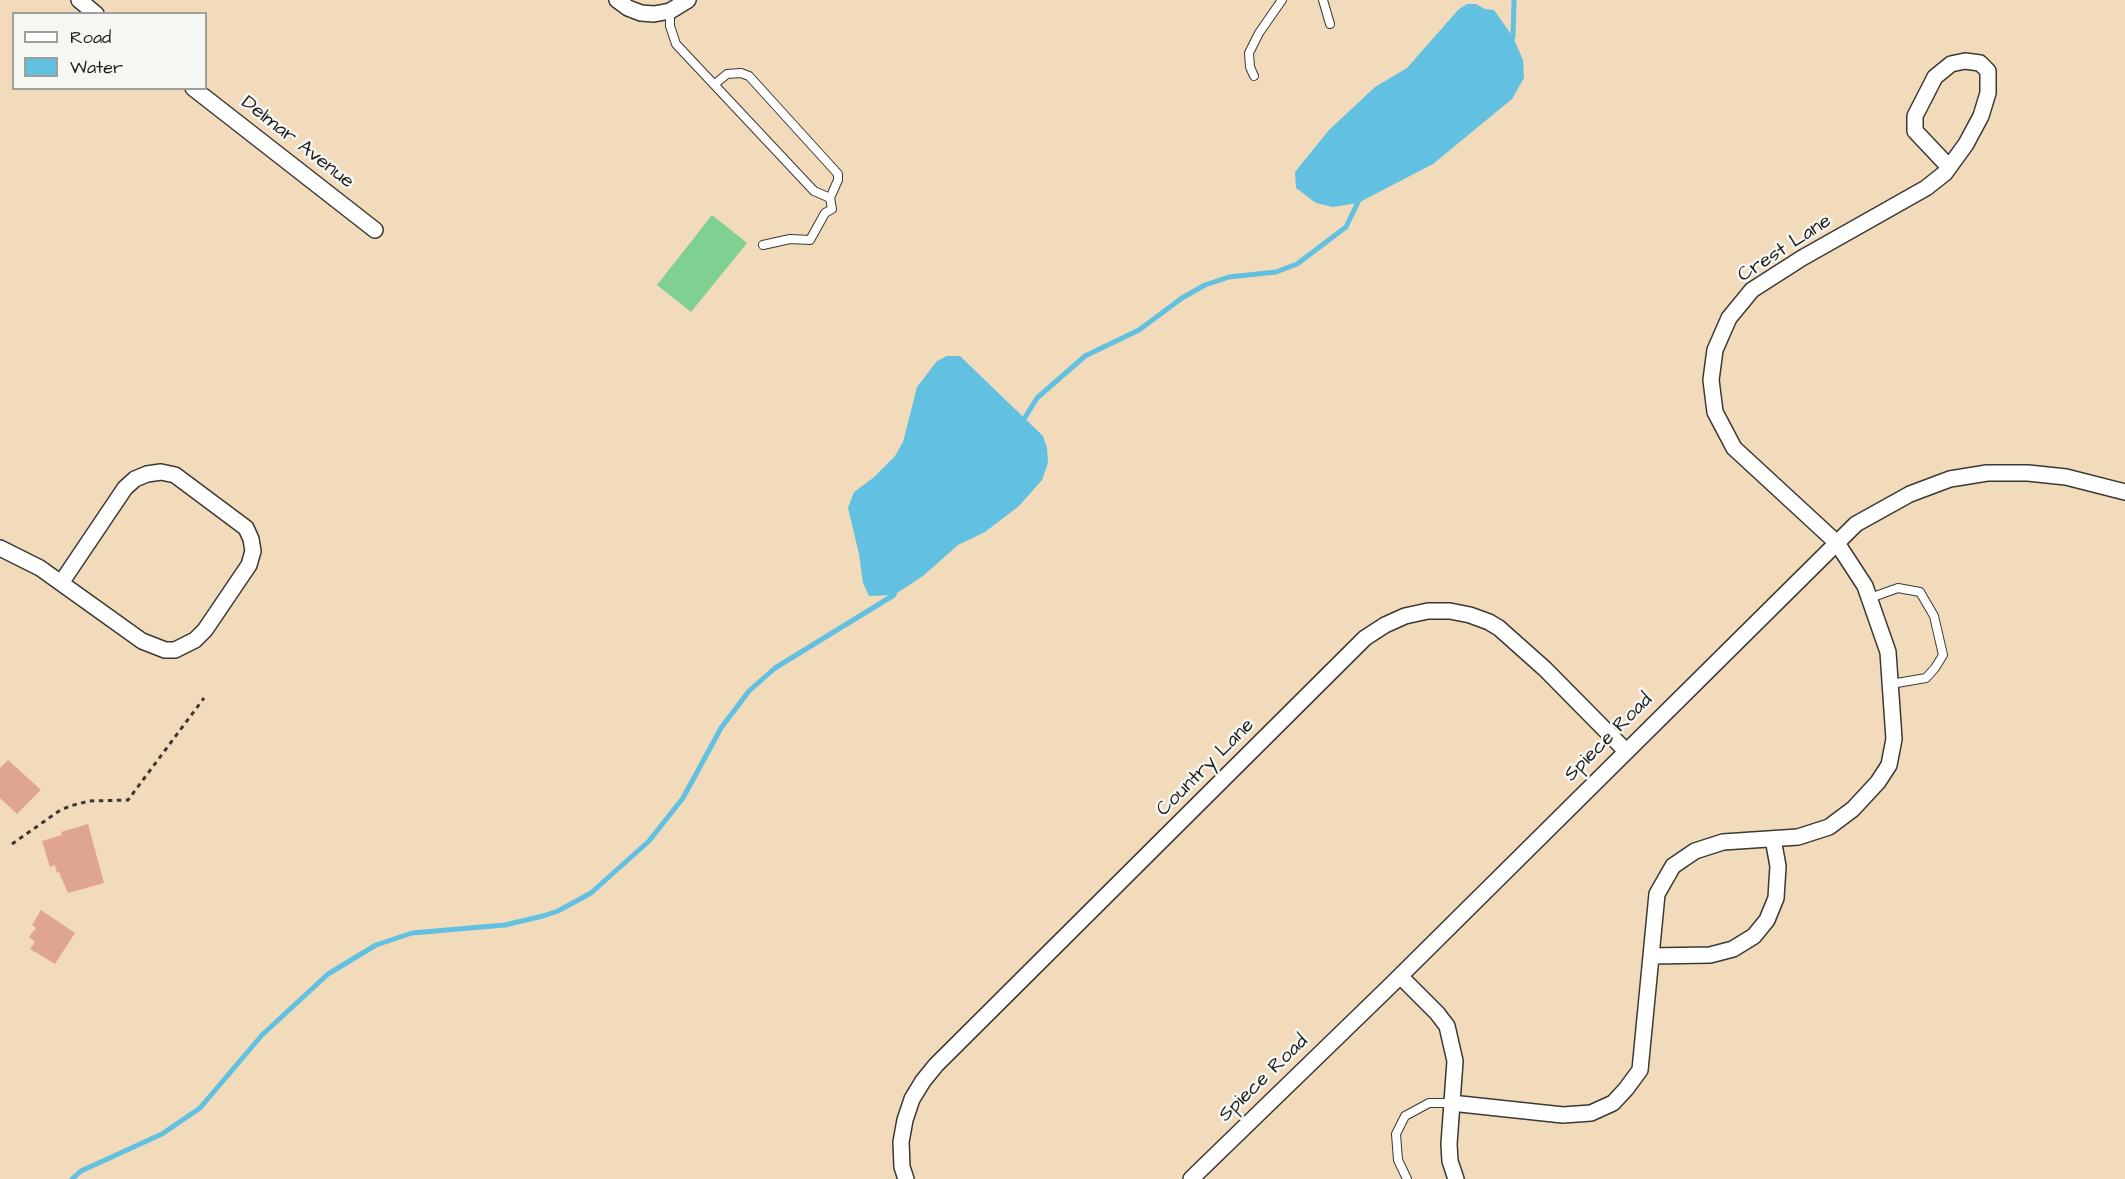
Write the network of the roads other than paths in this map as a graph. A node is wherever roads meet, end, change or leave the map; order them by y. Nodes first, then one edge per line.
1 (79, 0) edge
2 (617, 0) edge
3 (688, 0) edge
4 (1282, 0) edge
5 (1323, 0) edge
6 (670, 11) junction
7 (94, 12) edge
8 (1330, 24) dead end
9 (1254, 76) dead end
10 (715, 84) junction
11 (196, 90) edge
12 (1949, 167) junction
13 (830, 198) junction
14 (375, 230) dead end
15 (763, 245) dead end
16 (2125, 492) edge
17 (1837, 543) junction
18 (0, 548) edge
19 (61, 583) junction
20 (1870, 598) junction
21 (1891, 684) junction
22 (1626, 751) junction
23 (1773, 839) junction
24 (1652, 956) junction
25 (1400, 976) junction
26 (1452, 1103) junction
27 (906, 1179) edge
28 (1191, 1179) edge
29 (1407, 1179) edge
30 (1456, 1179) edge

1 - 7 street
2 - 6 street
3 - 6 street
4 - 9 lane
5 - 8 lane
6 - 10 lane
10 - 13 lane
10 - 13 lane
11 - 14 street, Delmar Avenue
12 - 12 street, Crest Lane
12 - 17 street, Crest Lane
13 - 15 lane
16 - 17 street, Spiece Road
17 - 20 street, Crest Lane
17 - 22 street, Spiece Road
18 - 19 street
19 - 19 street
20 - 21 street, Crest Lane
20 - 21 lane
21 - 23 street, Crest Lane
22 - 25 street, Spiece Road
22 - 27 street, Country Lane
23 - 24 street, Crest Lane
23 - 24 street
24 - 26 street, Crest Lane
25 - 26 street
25 - 28 street, Spiece Road
26 - 29 lane
26 - 30 street

